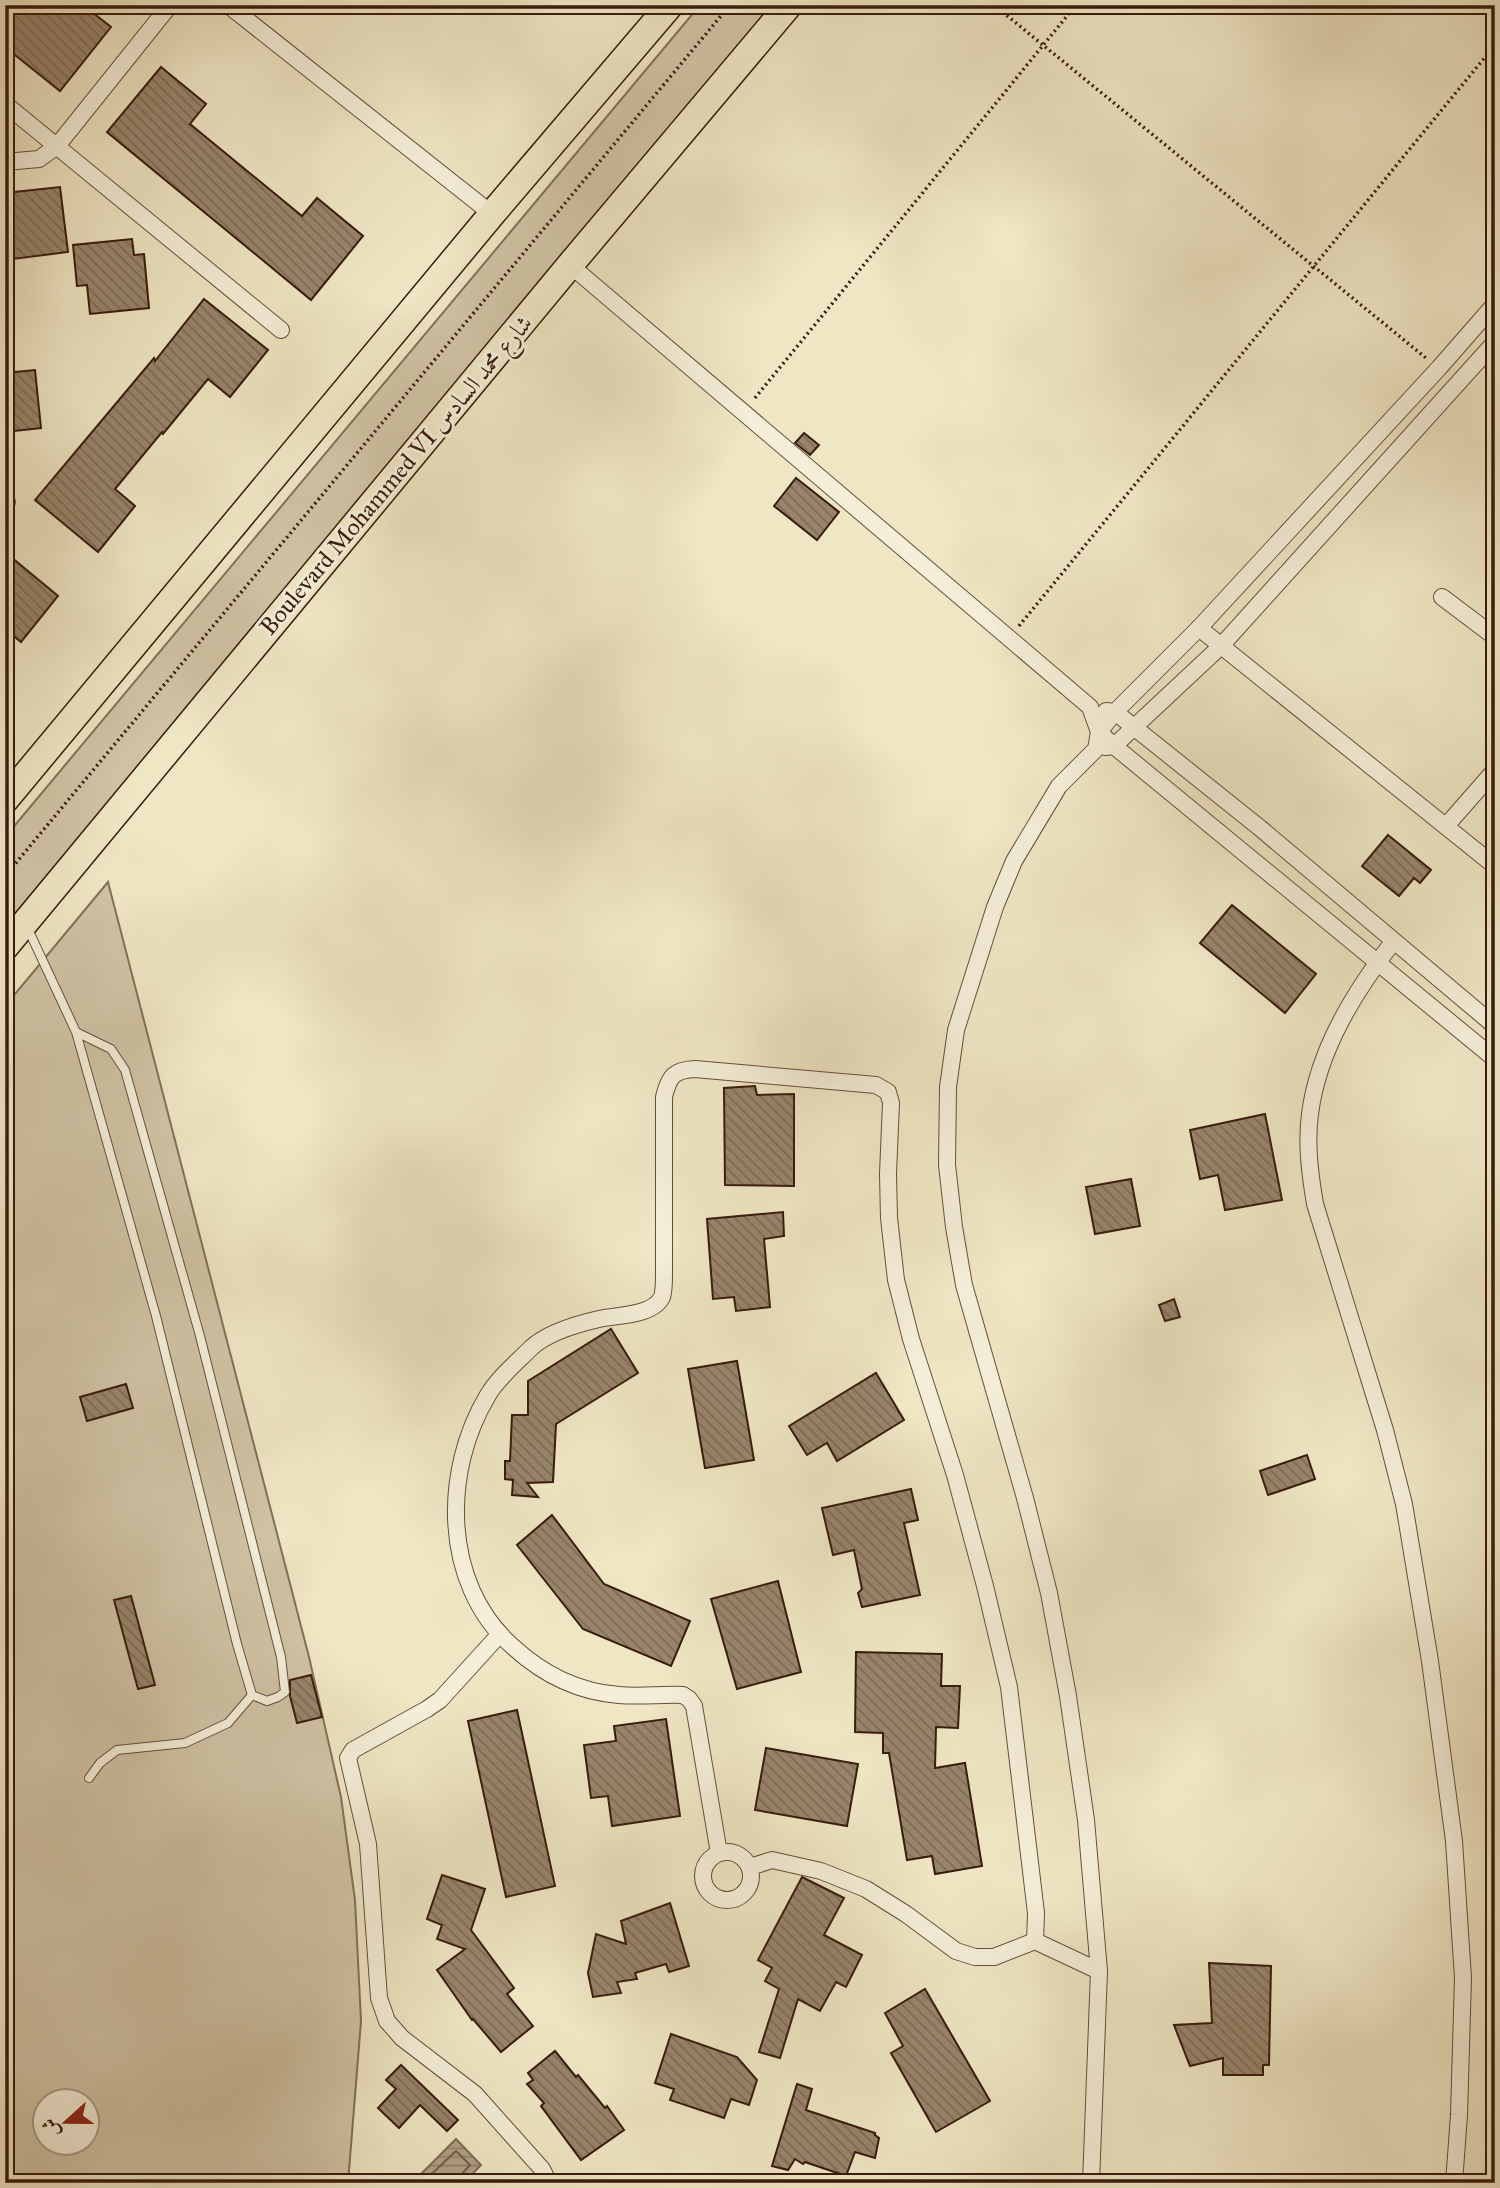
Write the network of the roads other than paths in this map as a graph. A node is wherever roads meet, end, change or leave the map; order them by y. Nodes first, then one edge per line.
1 (170, 5) edge
2 (228, 5) edge
3 (670, 5) edge
4 (789, 5) edge
5 (5, 104) edge
6 (57, 146) junction
7 (5, 162) edge
8 (492, 214) junction
9 (570, 265) junction
10 (1495, 304) edge
11 (281, 330) dead end
12 (1495, 342) edge
13 (1438, 369) junction
14 (1457, 386) junction
15 (1442, 597) dead end
16 (1199, 628) junction
17 (1495, 637) edge
18 (1221, 646) junction
19 (1090, 707) junction
20 (1115, 712) junction
21 (1133, 728) junction
22 (1099, 732) junction
23 (1114, 746) junction
24 (1096, 749) junction
25 (1495, 770) edge
26 (5, 800) edge
27 (1446, 826) junction
28 (1495, 866) edge
29 (25, 924) junction
30 (1393, 942) junction
31 (5, 947) edge
32 (1378, 962) junction
33 (1495, 1026) edge
34 (76, 1032) junction
35 (1495, 1059) edge
36 (499, 1635) junction
37 (252, 1695) junction
38 (89, 1778) dead end
39 (719, 1853) junction
40 (750, 1867) junction
41 (1035, 1941) junction
42 (1099, 1971) junction
43 (549, 2183) edge
44 (1091, 2183) edge
45 (1454, 2183) edge

1 - 6 street
2 - 8 street
3 - 8 main road
4 - 9 main road, Boulevard Mohammed VI شارع محمد السادس
5 - 6 street
6 - 7 street
6 - 11 street
8 - 26 main road
9 - 19 street
9 - 29 main road, Boulevard Mohammed VI شارع محمد السادس
10 - 13 street
12 - 14 street
13 - 14 lane
13 - 16 street
14 - 18 street
15 - 17 street
16 - 18 street
16 - 20 street
18 - 21 street
18 - 27 street
19 - 20 street
19 - 22 street
20 - 21 street
20 - 22 street
21 - 23 street
21 - 30 street
22 - 23 street
22 - 24 street
23 - 24 street
23 - 32 street
24 - 42 street
25 - 27 street
27 - 28 street
29 - 31 main road, Boulevard Mohammed VI شارع محمد السادس
29 - 34 lane
30 - 32 street
30 - 33 street
32 - 35 street
32 - 45 street
34 - 37 lane
34 - 37 lane
36 - 39 street
36 - 41 street
36 - 43 street
37 - 38 lane
39 - 40 street
39 - 40 street
40 - 41 street
41 - 42 street
42 - 44 street

